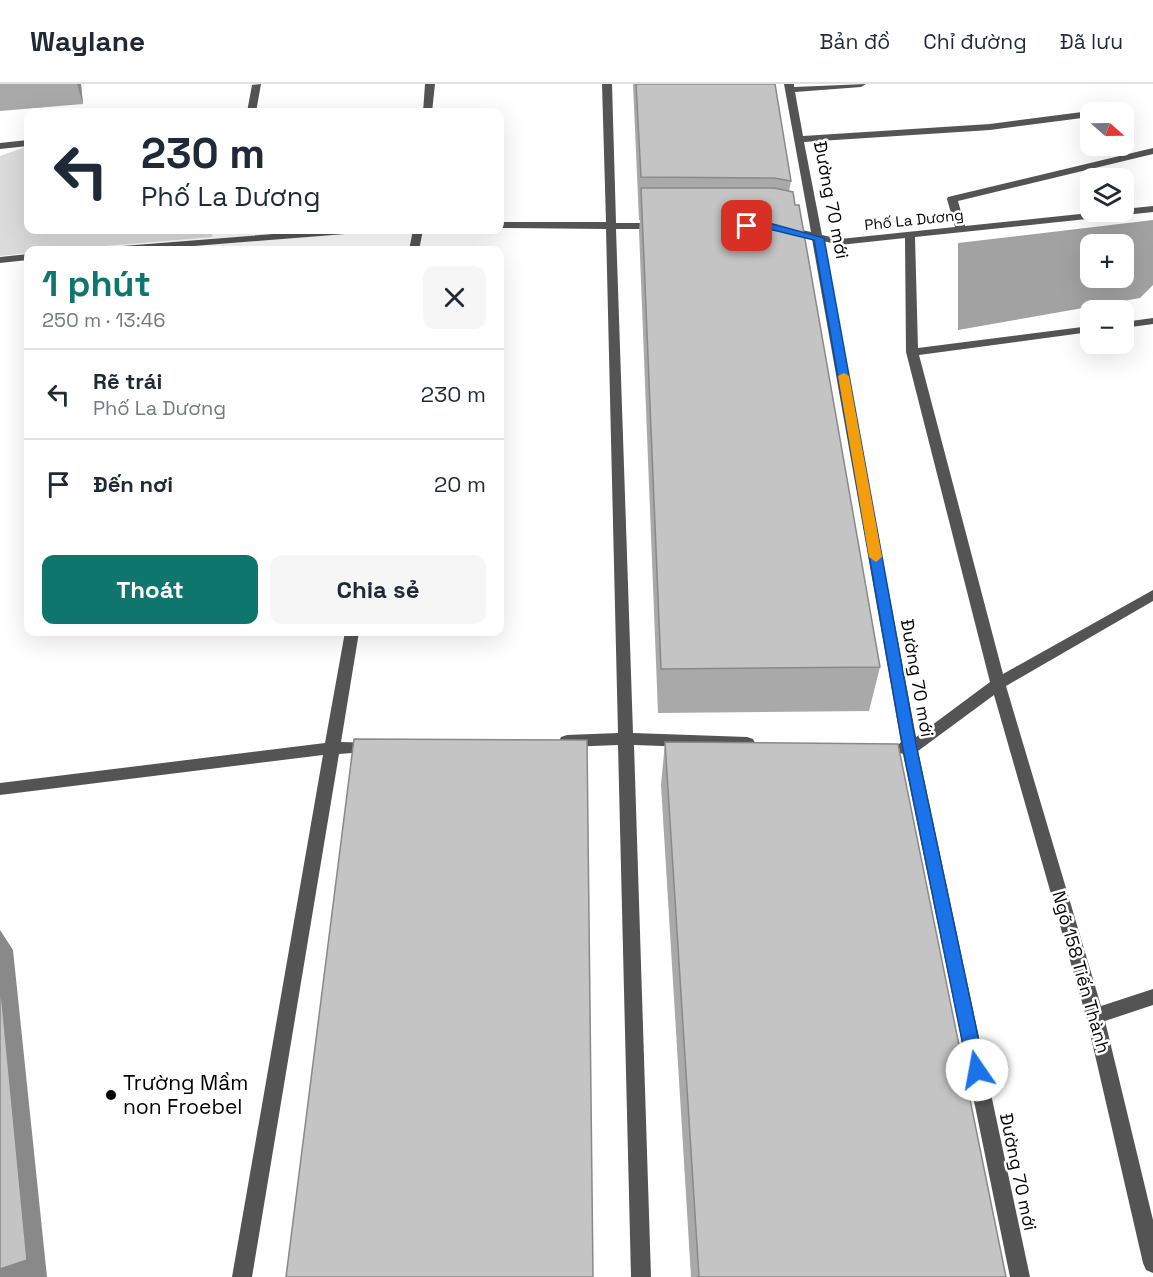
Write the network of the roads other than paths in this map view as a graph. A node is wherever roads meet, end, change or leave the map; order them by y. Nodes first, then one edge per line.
1 (430, 84) edge
2 (607, 84) edge
3 (861, 84) edge
4 (257, 85) edge
5 (790, 87) edge
6 (252, 108) edge
7 (428, 108) edge
8 (1080, 115) edge
9 (800, 139) junction
10 (24, 143) edge
11 (0, 146) edge
12 (1153, 151) edge
13 (1153, 209) edge
14 (504, 225) edge
15 (613, 226) junction
16 (669, 226) edge
17 (769, 226) edge
18 (961, 230) junction
19 (248, 234) edge
20 (221, 235) edge
21 (910, 236) junction
22 (819, 238) junction
23 (140, 246) edge
24 (24, 257) edge
25 (0, 260) edge
26 (1153, 321) edge
27 (1134, 324) edge
28 (1080, 330) edge
29 (912, 352) junction
30 (1153, 595) edge
31 (351, 636) edge
32 (998, 684) junction
33 (626, 739) junction
34 (556, 741) edge
35 (768, 744) edge
36 (392, 746) edge
37 (333, 748) junction
38 (886, 748) edge
39 (910, 749) junction
40 (0, 789) edge
41 (1153, 997) edge
42 (1095, 1016) junction
43 (1153, 1263) edge
44 (242, 1277) edge
45 (641, 1277) edge
46 (1020, 1277) edge

1 - 7 street
2 - 15 street
3 - 5 street
4 - 6 street
5 - 9 street, Đường 70 mới
8 - 9 street
9 - 22 street, Đường 70 mới
10 - 11 street
12 - 18 street
13 - 18 street, Phố La Dương
14 - 15 street
15 - 16 street
15 - 33 street
17 - 22 street, Phố La Dương
18 - 21 street, Phố La Dương
19 - 20 street
20 - 23 street
21 - 22 street, Phố La Dương
21 - 29 street, Ngõ 158 Tiến Thành
22 - 39 street, Đường 70 mới
24 - 25 street
26 - 27 street
28 - 29 street
29 - 32 street, Ngõ 158 Tiến Thành
30 - 32 street
31 - 37 street
32 - 39 street
32 - 42 street, Ngõ 158 Tiến Thành
33 - 34 street
33 - 35 street
33 - 45 street
36 - 37 street
37 - 40 street
37 - 44 street
38 - 39 street
39 - 46 street, Đường 70 mới
41 - 42 street
42 - 43 street, Ngõ 158 Tiến Thành

